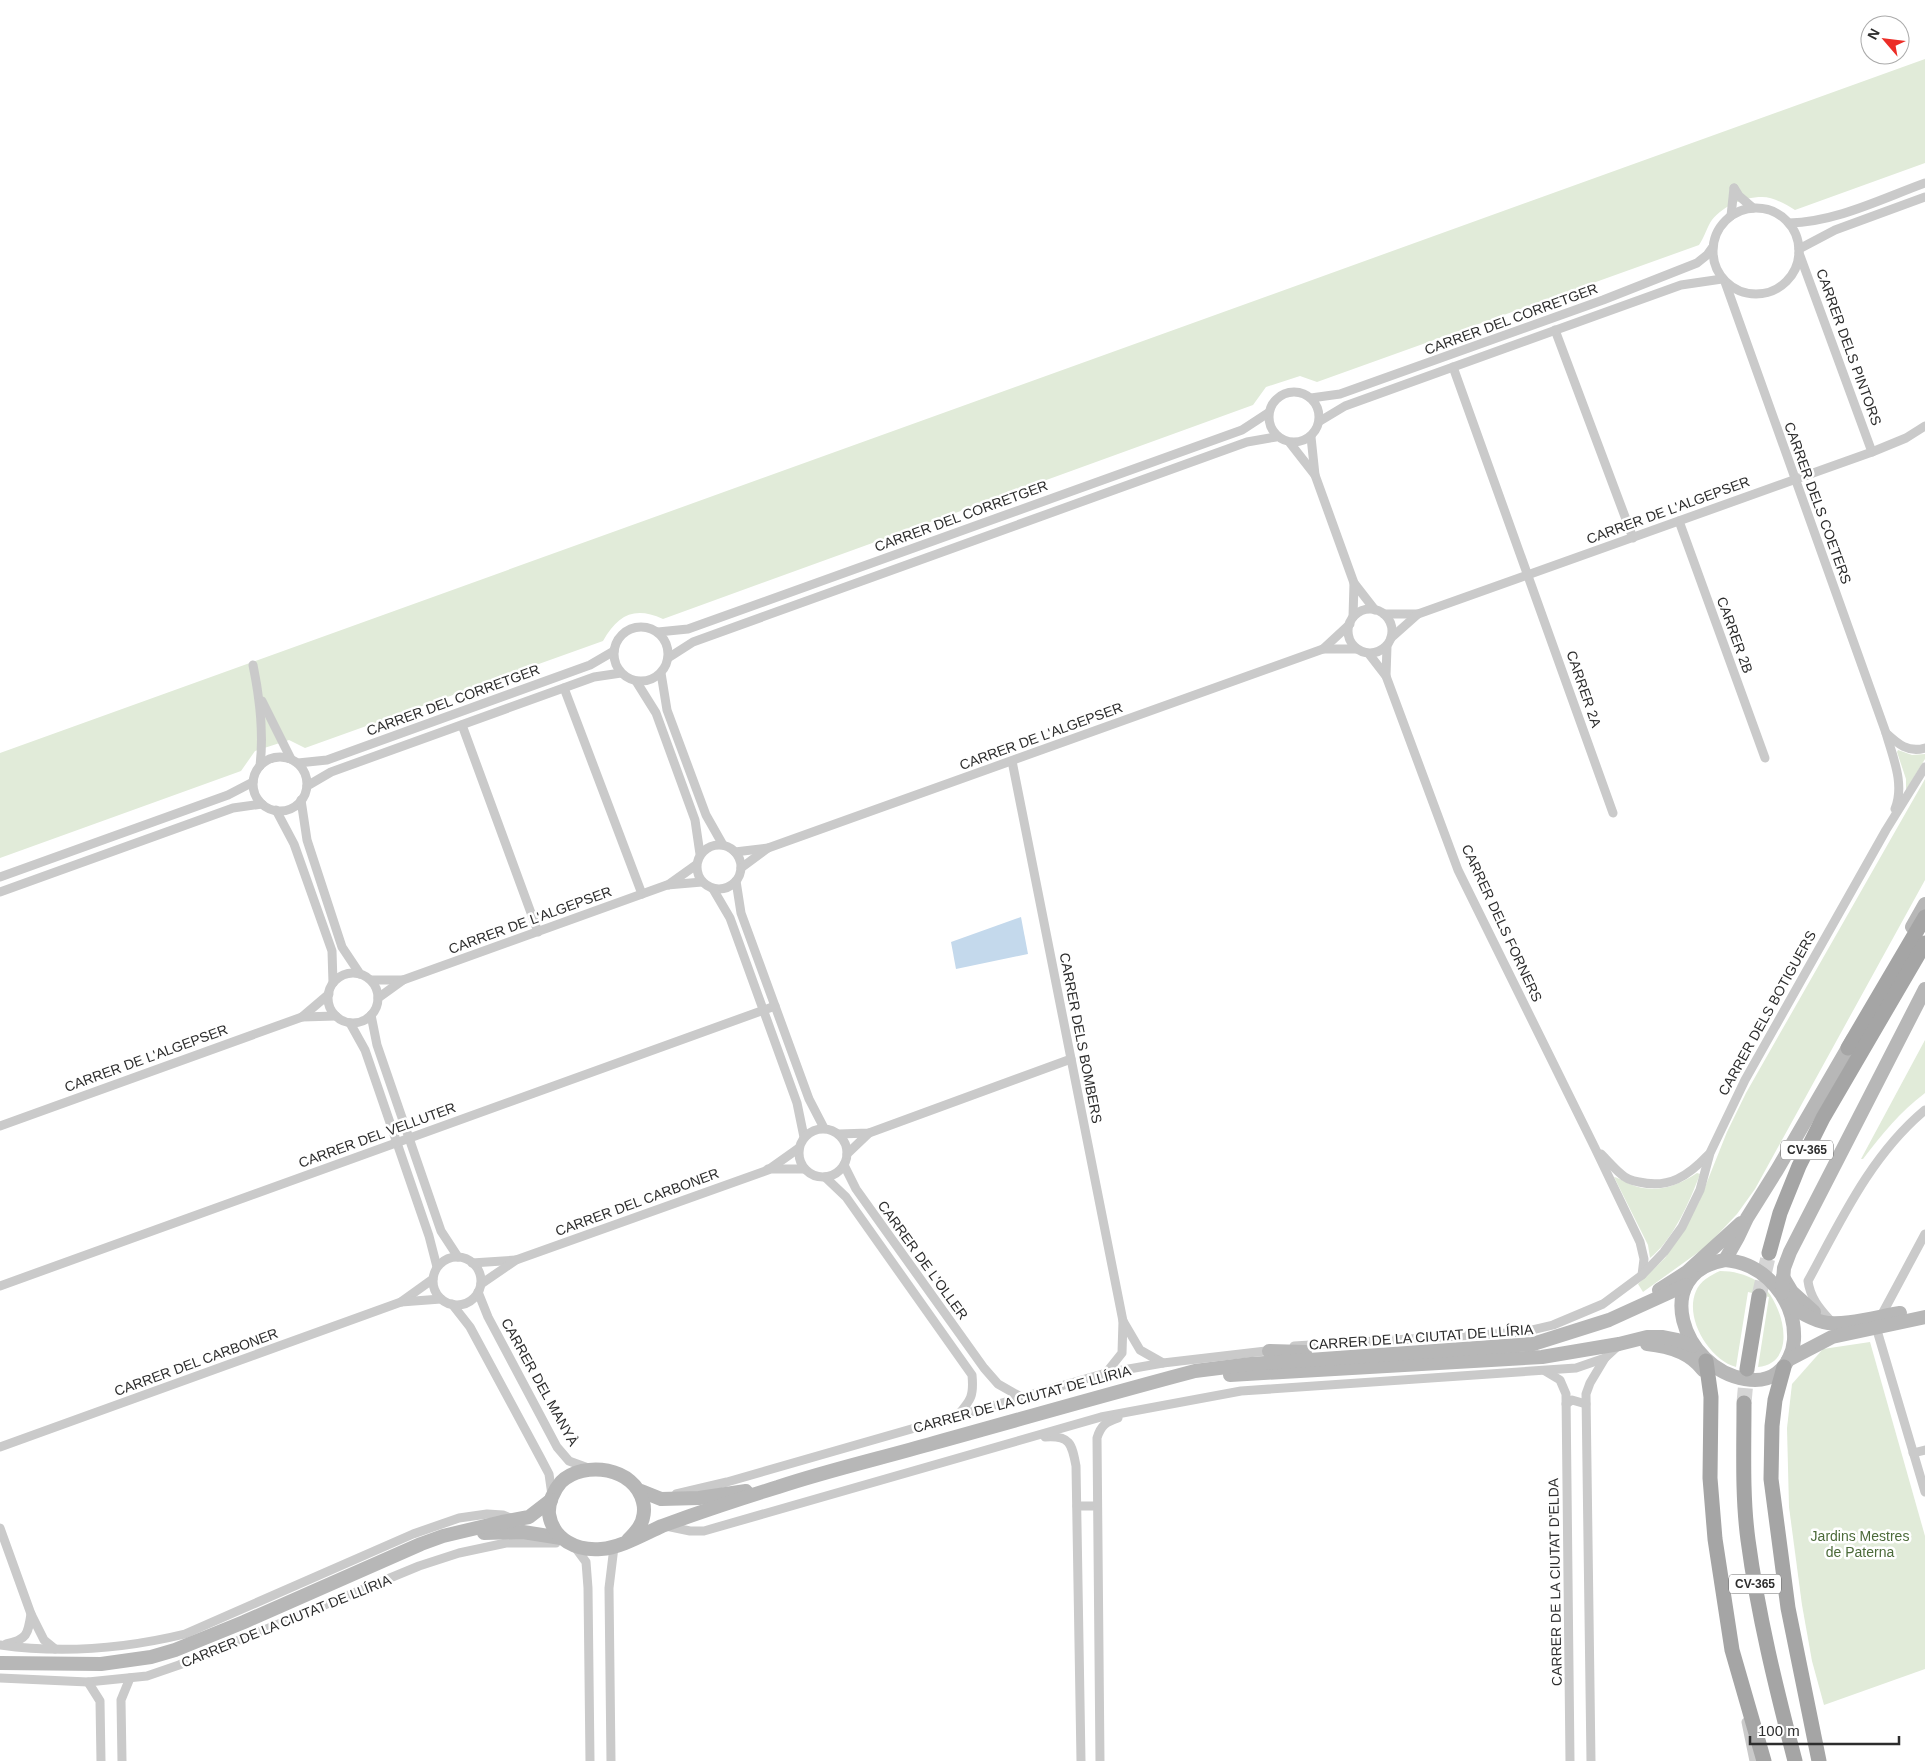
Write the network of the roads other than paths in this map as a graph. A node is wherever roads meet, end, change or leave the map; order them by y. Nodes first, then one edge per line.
1 (1925, 183) edge
2 (1925, 198) edge
3 (1753, 208) junction
4 (1731, 216) junction
5 (1789, 223) junction
6 (1712, 248) junction
7 (1799, 251) junction
8 (1724, 281) junction
9 (1555, 330) junction
10 (1453, 367) junction
11 (1311, 398) junction
12 (1268, 413) junction
13 (1320, 421) junction
14 (1925, 426) edge
15 (1276, 436) junction
16 (1310, 438) junction
17 (1290, 443) junction
18 (1872, 452) junction
19 (1315, 475) junction
20 (1795, 480) junction
21 (1679, 521) junction
22 (1633, 538) junction
23 (1529, 575) junction
24 (1354, 583) junction
25 (1375, 610) junction
26 (1384, 614) junction
27 (1418, 614) junction
28 (1352, 620) junction
29 (658, 632) junction
30 (1389, 642) junction
31 (1323, 649) junction
32 (1356, 649) junction
33 (614, 651) junction
34 (1369, 654) junction
35 (668, 658) junction
36 (253, 665) dead end
37 (661, 672) junction
38 (621, 673) junction
39 (1386, 676) junction
40 (636, 681) junction
41 (564, 688) junction
42 (260, 699) junction
43 (462, 725) junction
44 (1886, 732) junction
45 (1925, 748) edge
46 (1765, 758) dead end
47 (295, 761) junction
48 (1012, 761) junction
49 (260, 766) junction
50 (1925, 766) edge
51 (253, 782) junction
52 (307, 786) junction
53 (301, 800) junction
54 (262, 804) junction
55 (276, 810) junction
56 (1613, 813) dead end
57 (1886, 830) junction
58 (723, 845) junction
59 (768, 848) junction
60 (735, 852) junction
61 (700, 854) junction
62 (696, 865) junction
63 (741, 868) junction
64 (0, 877) edge
65 (736, 881) junction
66 (702, 882) junction
67 (667, 885) junction
68 (714, 889) junction
69 (0, 892) edge
70 (642, 894) junction
71 (1925, 904) edge
72 (1925, 917) edge
73 (1925, 930) edge
74 (538, 932) junction
75 (1925, 943) edge
76 (360, 974) junction
77 (371, 980) junction
78 (403, 980) junction
79 (333, 983) junction
80 (1925, 989) edge
81 (329, 994) junction
82 (378, 998) junction
83 (775, 1006) junction
84 (764, 1010) junction
85 (372, 1015) junction
86 (336, 1016) junction
87 (302, 1017) junction
88 (350, 1023) junction
89 (1854, 1050) junction
90 (1071, 1059) junction
91 (1925, 1110) edge
92 (0, 1126) edge
93 (824, 1128) junction
94 (869, 1133) junction
95 (839, 1134) junction
96 (409, 1138) junction
97 (804, 1138) junction
98 (397, 1142) junction
99 (798, 1148) junction
100 (1596, 1148) junction
101 (1710, 1153) junction
102 (847, 1154) junction
103 (844, 1165) junction
104 (804, 1169) junction
105 (768, 1170) junction
106 (825, 1177) junction
107 (1747, 1218) junction
108 (1925, 1234) edge
109 (1769, 1253) tunnel mouth
110 (458, 1257) junction
111 (516, 1260) junction
112 (1725, 1260) junction
113 (472, 1263) junction
114 (437, 1268) junction
115 (1642, 1275) junction
116 (1783, 1277) junction
117 (433, 1279) junction
118 (0, 1286) edge
119 (1686, 1286) junction
120 (479, 1288) junction
121 (1759, 1296) tunnel mouth
122 (442, 1299) junction
123 (1785, 1299) junction
124 (401, 1302) junction
125 (452, 1304) junction
126 (1925, 1309) edge
127 (1630, 1310) junction
128 (1925, 1317) edge
129 (1123, 1321) junction
130 (1832, 1322) junction
131 (1879, 1322) junction
132 (1619, 1344) junction
133 (1693, 1346) junction
134 (1269, 1350) junction
135 (1421, 1350) junction
136 (1605, 1358) junction
137 (1706, 1361) junction
138 (1163, 1363) junction
139 (1786, 1364) junction
140 (984, 1368) junction
141 (1747, 1368) tunnel mouth
142 (1545, 1370) junction
143 (1106, 1374) junction
144 (972, 1375) junction
145 (1708, 1378) junction
146 (1152, 1382) junction
147 (1021, 1397) junction
148 (1744, 1403) tunnel mouth
149 (1566, 1404) junction
150 (1586, 1404) junction
151 (1144, 1408) junction
152 (958, 1415) junction
153 (1032, 1438) junction
154 (0, 1447) edge
155 (1925, 1450) edge
156 (1913, 1453) junction
157 (593, 1470) junction
158 (778, 1486) junction
159 (638, 1488) junction
160 (1925, 1492) edge
161 (552, 1498) junction
162 (1078, 1506) junction
163 (1097, 1506) junction
164 (514, 1520) junction
165 (663, 1526) junction
166 (0, 1528) edge
167 (443, 1536) junction
168 (628, 1540) junction
169 (568, 1543) junction
170 (614, 1547) junction
171 (31, 1614) junction
172 (0, 1645) edge
173 (55, 1649) junction
174 (1732, 1650) junction
175 (0, 1663) edge
176 (0, 1678) edge
177 (130, 1678) junction
178 (88, 1682) junction
179 (101, 1761) edge
180 (122, 1761) edge
181 (590, 1761) edge
182 (611, 1761) edge
183 (1081, 1761) edge
184 (1100, 1761) edge
185 (1570, 1761) edge
186 (1590, 1761) edge
187 (1754, 1761) edge
188 (1764, 1761) edge
189 (1795, 1761) edge
190 (1819, 1761) edge

1 - 5 street
2 - 7 street
3 - 4 street
3 - 4 street
3 - 5 street
4 - 6 street
5 - 7 street
6 - 8 street
6 - 11 street, CARRER DEL CORRETGER
7 - 8 street
7 - 18 street, CARRER DELS PINTORS
8 - 9 street, CARRER DEL CORRETGER
8 - 20 street, CARRER DELS COETERS
9 - 10 street, CARRER DEL CORRETGER
9 - 22 street
10 - 13 street, CARRER DEL CORRETGER
10 - 23 street, CARRER 2A
11 - 12 street
11 - 13 street
12 - 15 street
12 - 29 street, CARRER DEL CORRETGER
13 - 16 street
14 - 18 street, CARRER DE L'ALGEPSER
15 - 17 street
15 - 35 street, CARRER DEL CORRETGER
16 - 17 street
16 - 19 street
17 - 19 street
18 - 20 street, CARRER DE L'ALGEPSER
19 - 24 street
20 - 21 street, CARRER DE L'ALGEPSER
20 - 44 street, CARRER DELS COETERS
21 - 22 street, CARRER DE L'ALGEPSER
21 - 46 street, CARRER 2B
22 - 23 street, CARRER DE L'ALGEPSER
23 - 27 street, CARRER DE L'ALGEPSER
23 - 56 street, CARRER 2A
24 - 25 street
24 - 28 street
25 - 26 street
25 - 28 street
26 - 27 street
26 - 30 street
27 - 30 street
28 - 31 street
28 - 32 street
29 - 33 street
29 - 35 street
30 - 34 street
30 - 39 street, CARRER DELS FORNERS
31 - 32 street
31 - 48 street, CARRER DE L'ALGEPSER
32 - 34 street
33 - 38 street
33 - 47 street, CARRER DEL CORRETGER
34 - 39 street, CARRER DELS FORNERS
35 - 37 street
36 - 42 street
37 - 40 street
37 - 58 street
38 - 40 street
38 - 41 street, CARRER DEL CORRETGER
39 - 100 street, CARRER DELS FORNERS
40 - 61 street
41 - 43 street, CARRER DEL CORRETGER
41 - 70 street
42 - 47 street
42 - 49 street
43 - 52 street, CARRER DEL CORRETGER
43 - 74 street
44 - 45 street
44 - 57 street, CARRER DELS COETERS
47 - 49 street
47 - 52 street
48 - 59 street, CARRER DE L'ALGEPSER
48 - 90 street, CARRER DELS BOMBERS
49 - 51 street
50 - 57 street, CARRER DELS BOTIGUERS
51 - 54 street
51 - 64 street
52 - 53 street
53 - 55 street
53 - 76 street
54 - 55 street
54 - 69 street
55 - 79 street
57 - 101 street, CARRER DELS BOTIGUERS
58 - 60 street
58 - 61 street
59 - 60 street
59 - 63 street
60 - 63 street
61 - 62 street
62 - 66 street
62 - 67 street
63 - 65 street
65 - 68 street
65 - 83 street
66 - 67 street
66 - 68 street
67 - 70 street, CARRER DE L'ALGEPSER
68 - 84 street
70 - 74 street, CARRER DE L'ALGEPSER
71 - 89 street
72 - 89 main road
73 - 89 main road, CV-365
74 - 78 street, CARRER DE L'ALGEPSER
75 - 89 main road, CV-365
76 - 77 street
76 - 79 street
77 - 78 street
77 - 82 street
78 - 82 street
79 - 81 street
80 - 116 street
81 - 86 street
81 - 87 street
82 - 85 street
83 - 84 street
83 - 93 street
84 - 96 street, CARRER DEL VELLUTER
84 - 97 street
85 - 88 street
85 - 96 street
86 - 87 street
86 - 88 street
87 - 92 street, CARRER DE L'ALGEPSER
88 - 98 street
89 - 107 street
89 - 109 main road, CV-365
90 - 94 street
90 - 129 street, CARRER DELS BOMBERS
91 - 130 street
93 - 95 street
93 - 97 street
94 - 95 street
94 - 102 street
95 - 102 street
96 - 98 street, CARRER DEL VELLUTER
96 - 110 street
97 - 99 street
98 - 114 street
98 - 118 street, CARRER DEL VELLUTER
99 - 104 street
99 - 105 street, CARRER DEL CARBONER
100 - 101 street, CARRER DELS FORNERS
100 - 115 street, CARRER DELS FORNERS
101 - 115 street, CARRER DELS BOTIGUERS
102 - 103 street
103 - 106 street
103 - 140 street, CARRER DE L'OLLER
104 - 105 street, CARRER DEL CARBONER
104 - 106 street
105 - 111 street, CARRER DEL CARBONER
106 - 144 street, CARRER DE L'OLLER
107 - 112 street
107 - 127 street
108 - 131 street
110 - 113 street
110 - 114 street
111 - 113 street, CARRER DEL CARBONER
111 - 120 street, CARRER DEL CARBONER
112 - 119 street
112 - 123 street
113 - 120 street
114 - 117 street
115 - 134 street, CARRER DE LA CIUTAT DE LLÍRIA
116 - 123 street
116 - 130 street
117 - 122 street
117 - 124 street, CARRER DEL CARBONER
119 - 127 street, CARRER DE LA CIUTAT DE LLÍRIA
119 - 133 street
120 - 125 street
120 - 157 street, CARRER DEL MANYÀ
121 - 141 main road
122 - 124 street, CARRER DEL CARBONER
122 - 125 street
123 - 130 street
123 - 139 street
124 - 154 street, CARRER DEL CARBONER
125 - 161 street
126 - 131 street
127 - 135 street, CARRER DE LA CIUTAT DE LLÍRIA
128 - 131 street
129 - 138 street, CARRER DELS BOMBERS
129 - 143 street, CARRER DELS BOMBERS
130 - 131 street
131 - 139 street
131 - 156 street
132 - 133 street, CARRER DE LA CIUTAT DE LLÍRIA
132 - 136 street
132 - 145 street
132 - 146 street, CARRER DE LA CIUTAT DE LLÍRIA
133 - 137 street
134 - 135 street
134 - 138 street, CARRER DE LA CIUTAT DE LLÍRIA
135 - 146 street, CARRER DE LA CIUTAT DE LLÍRIA
136 - 142 street
136 - 150 street
137 - 139 street
137 - 145 main road
138 - 143 street, CARRER DE LA CIUTAT DE LLÍRIA
139 - 190 main road
140 - 144 street
140 - 147 street, CARRER DE L'OLLER
142 - 149 street, CARRER DE LA CIUTAT D'ELDA
142 - 151 street
143 - 147 street, CARRER DE LA CIUTAT DE LLÍRIA
144 - 152 street
145 - 174 main road
146 - 158 street, CARRER DE LA CIUTAT DE LLÍRIA
147 - 152 street, CARRER DE LA CIUTAT DE LLÍRIA
148 - 189 main road, CV-365
149 - 150 street
149 - 185 street, CARRER DE LA CIUTAT D'ELDA
150 - 186 street
151 - 153 street
151 - 163 street
152 - 159 street, CARRER DE LA CIUTAT DE LLÍRIA
153 - 162 street
153 - 165 street
155 - 156 street
156 - 160 street
157 - 159 street, CARRER DE LA CIUTAT DE LLÍRIA
157 - 161 street, CARRER DE LA CIUTAT DE LLÍRIA
158 - 159 street, CARRER DE LA CIUTAT DE LLÍRIA
158 - 165 street, CARRER DE LA CIUTAT DE LLÍRIA
159 - 168 street, CARRER DE LA CIUTAT DE LLÍRIA
161 - 164 street, CARRER DE LA CIUTAT DE LLÍRIA
161 - 169 street
162 - 163 street
162 - 183 street
163 - 184 street
164 - 167 street, CARRER DE LA CIUTAT DE LLÍRIA
164 - 173 street, CARRER DE LA CIUTAT DE LLÍRIA
165 - 168 street, CARRER DE LA CIUTAT DE LLÍRIA
166 - 171 street
167 - 169 street, CARRER DE LA CIUTAT DE LLÍRIA
167 - 175 street, CARRER DE LA CIUTAT DE LLÍRIA
168 - 170 street, CARRER DE LA CIUTAT DE LLÍRIA
169 - 170 street, CARRER DE LA CIUTAT DE LLÍRIA
169 - 177 street, CARRER DE LA CIUTAT DE LLÍRIA
169 - 181 street
170 - 182 street
171 - 172 street
171 - 173 street
172 - 173 street, CARRER DE LA CIUTAT DE LLÍRIA
174 - 187 street
174 - 188 main road
176 - 178 street, CARRER DE LA CIUTAT DE LLÍRIA
177 - 178 street, CARRER DE LA CIUTAT DE LLÍRIA
177 - 180 street
178 - 179 street

